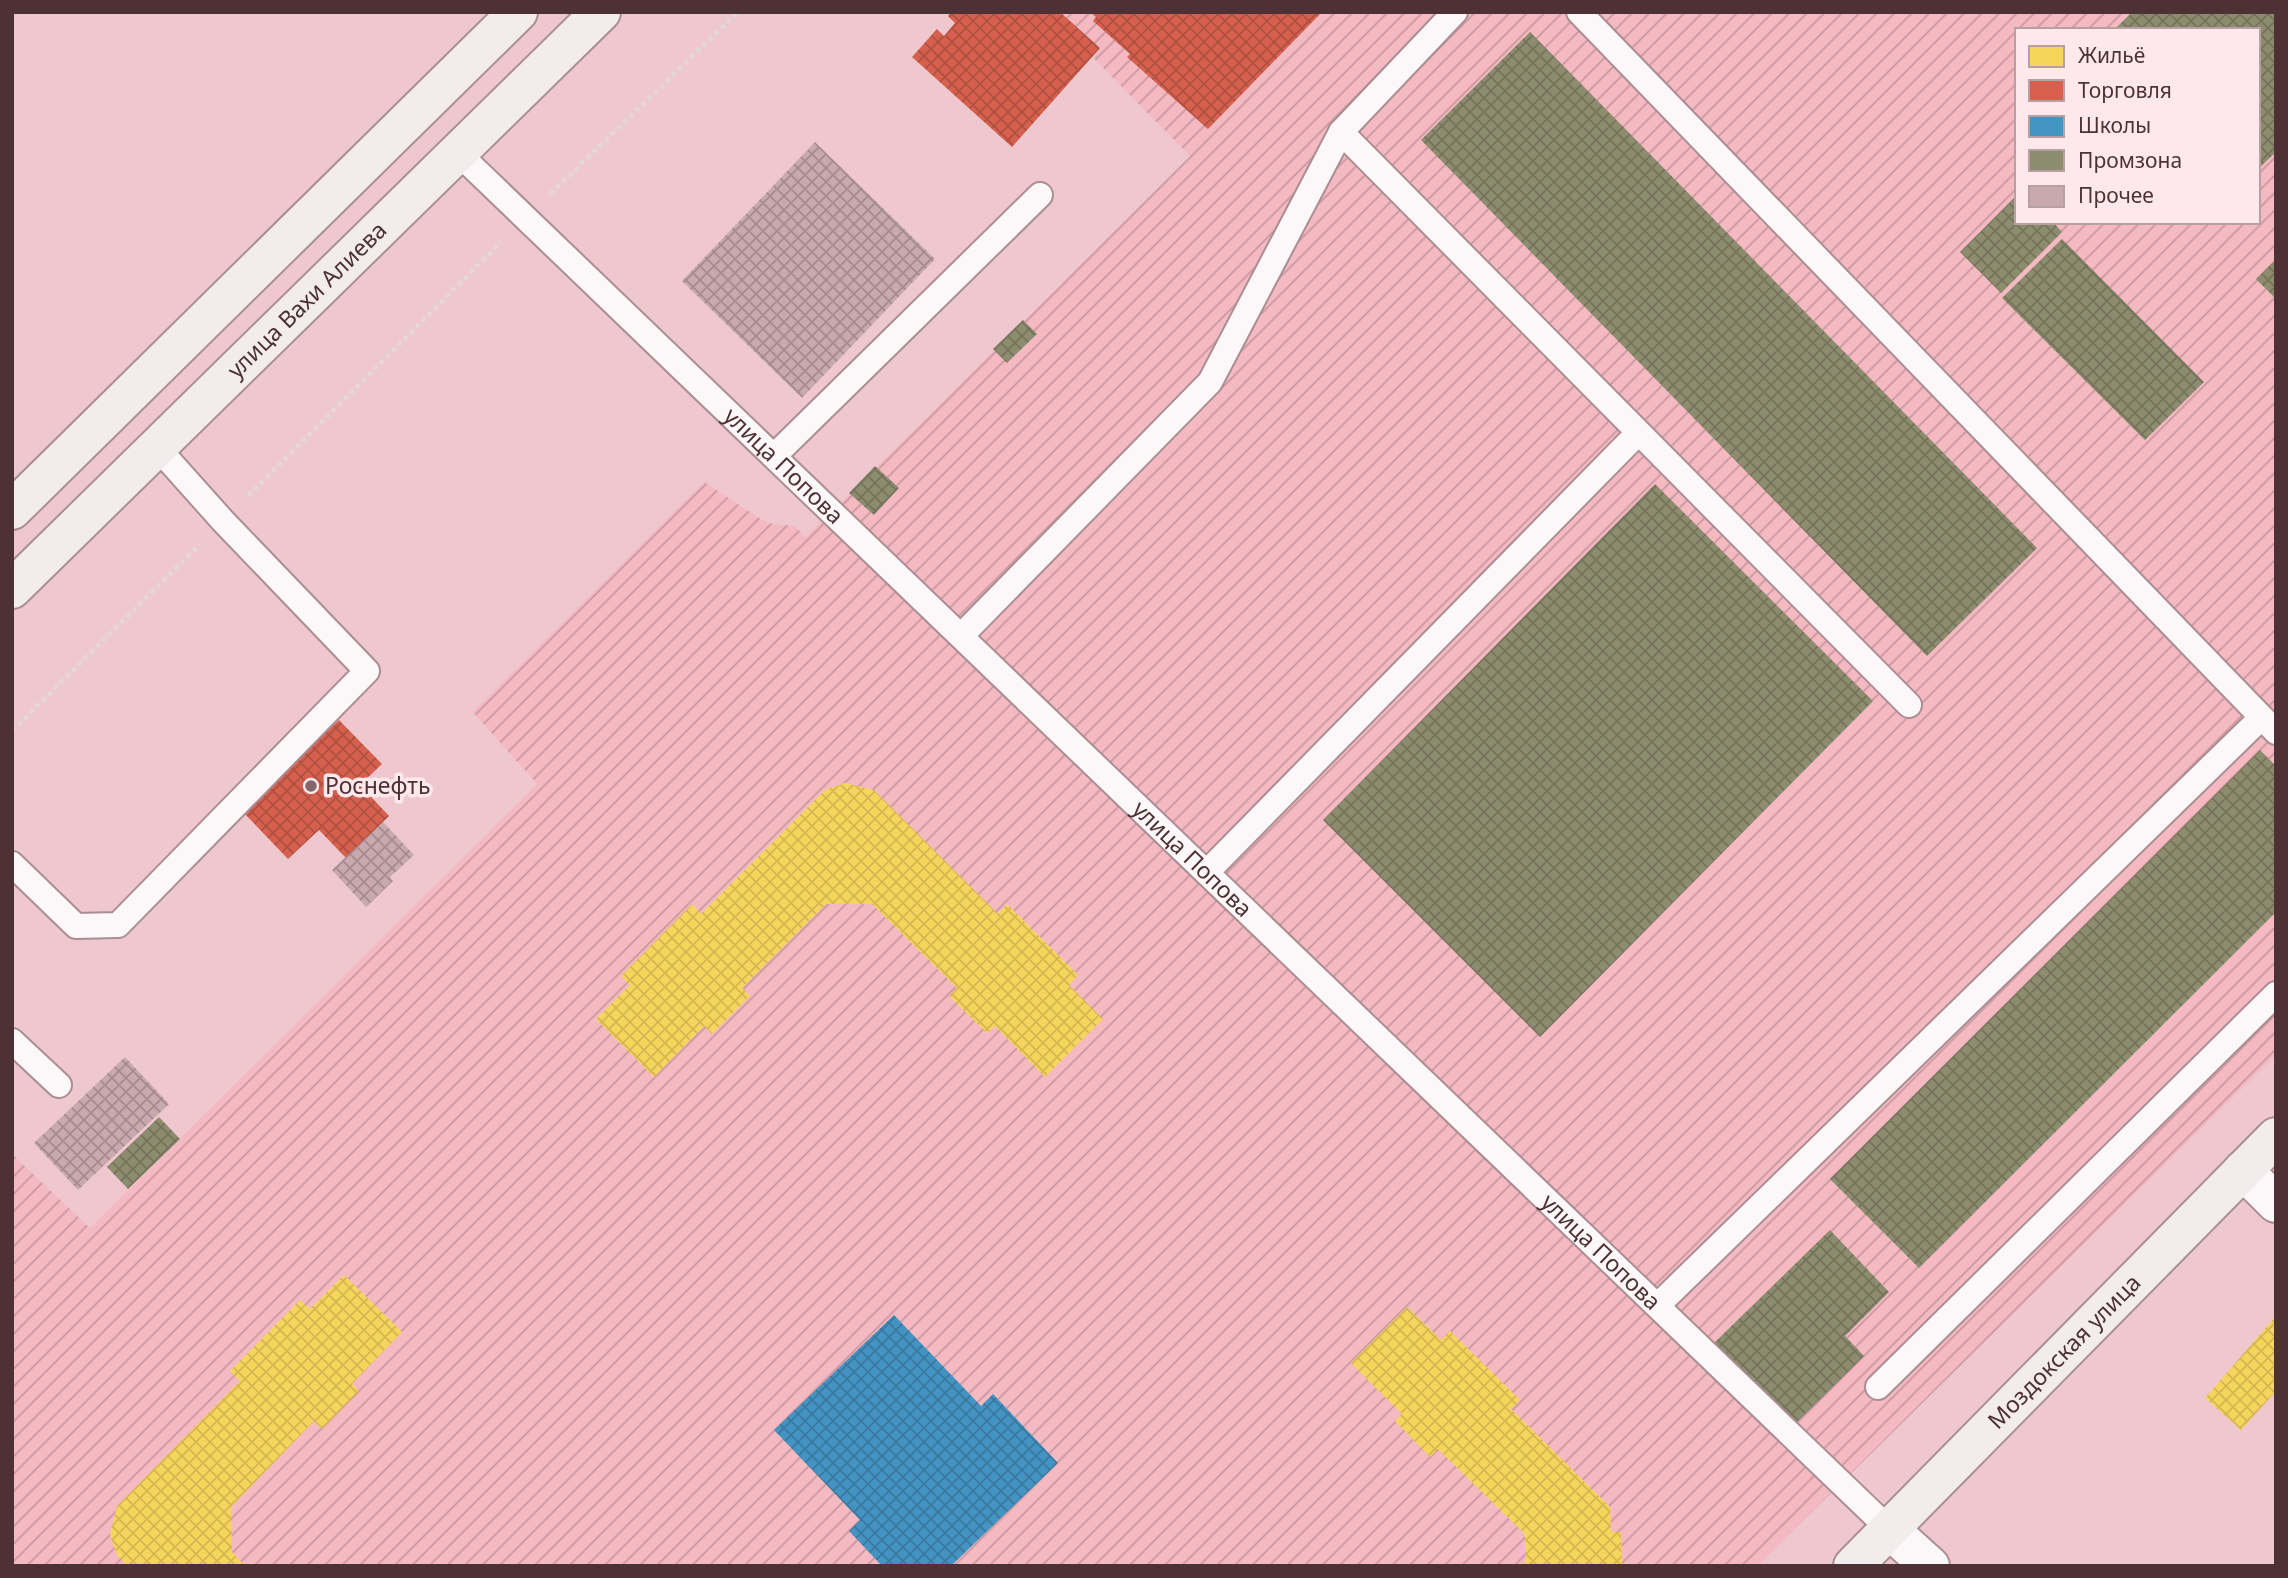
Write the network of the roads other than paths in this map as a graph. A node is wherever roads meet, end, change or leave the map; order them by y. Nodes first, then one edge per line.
1 (518, 12) edge
2 (601, 12) edge
3 (1455, 12) edge
4 (1579, 12) edge
5 (1341, 132) junction
6 (457, 152) junction
7 (1040, 195) dead end
8 (1638, 433) junction
9 (156, 446) junction
10 (774, 456) junction
11 (12, 510) edge
12 (12, 589) edge
13 (961, 636) junction
14 (1909, 705) dead end
15 (2268, 725) edge
16 (12, 864) edge
17 (1207, 872) junction
18 (2276, 994) edge
19 (12, 1041) edge
20 (59, 1086) dead end
21 (2276, 1138) edge
22 (2243, 1170) junction
23 (2276, 1203) edge
24 (1658, 1305) junction
25 (1878, 1387) dead end
26 (1891, 1530) junction
27 (1853, 1566) edge
28 (1930, 1566) edge

1 - 11 main road
2 - 6 main road, улица Вахи Алиева
3 - 5 lane
4 - 15 lane
5 - 8 lane
5 - 13 lane
6 - 9 main road, улица Вахи Алиева
6 - 10 lane, улица Попова
7 - 10 lane
8 - 14 lane
8 - 17 lane
9 - 12 main road, улица Вахи Алиева
9 - 16 lane
10 - 13 lane, улица Попова
13 - 17 lane, улица Попова
15 - 24 lane
17 - 24 lane, улица Попова
18 - 25 lane
19 - 20 lane
21 - 22 main road, Моздокская улица
22 - 23 street
22 - 26 main road, Моздокская улица
24 - 26 lane, улица Попова
26 - 27 main road, Моздокская улица
26 - 28 street, улица Попова

